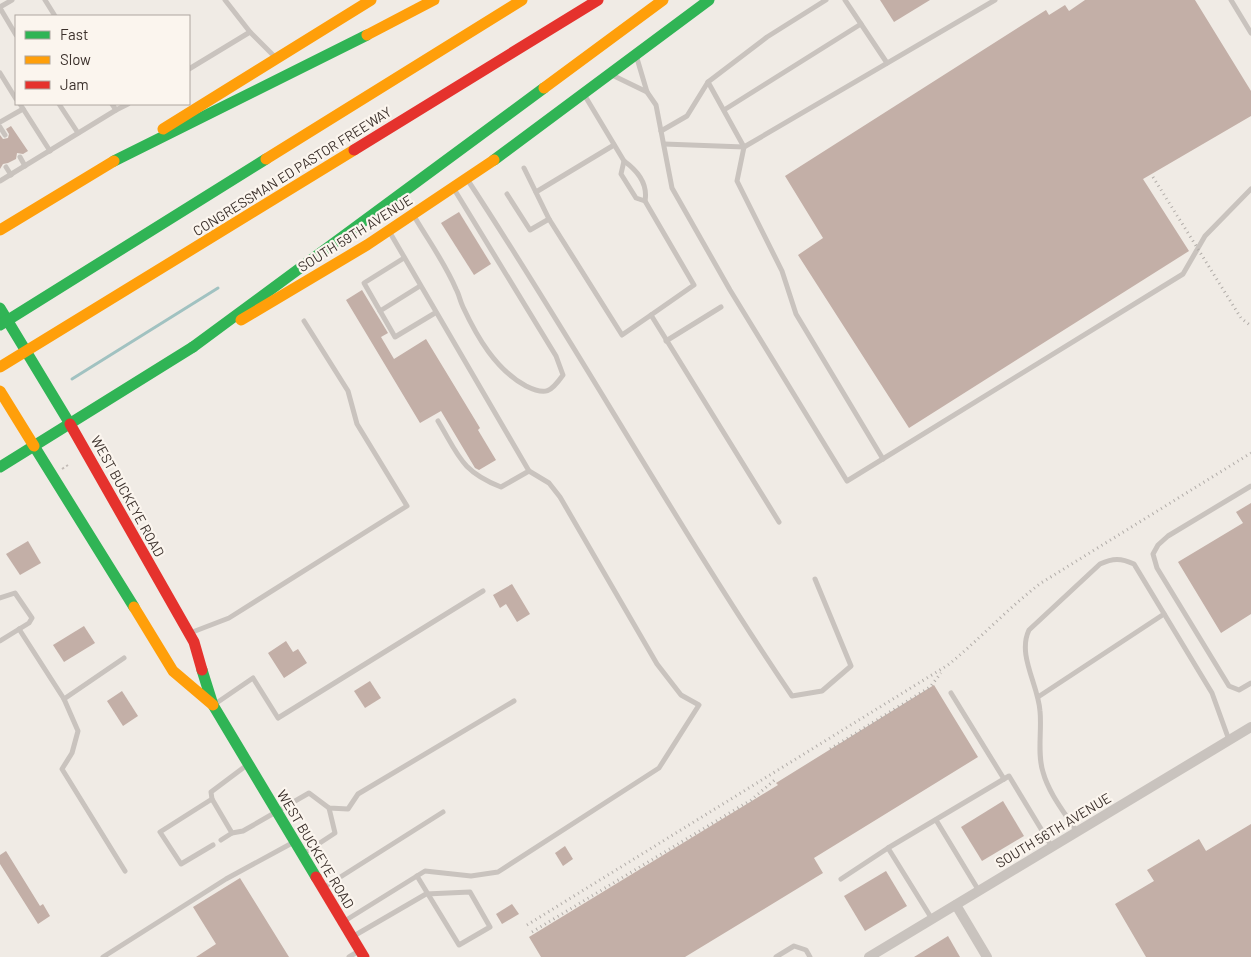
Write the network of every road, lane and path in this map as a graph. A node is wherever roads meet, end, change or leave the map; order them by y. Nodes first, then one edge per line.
1 (12, 0) edge
2 (45, 0) edge
3 (225, 0) edge
4 (371, 0) edge
5 (434, 0) edge
6 (522, 0) edge
7 (598, 0) edge
8 (662, 0) edge
9 (708, 0) edge
10 (826, 0) edge
11 (845, 0) edge
12 (995, 0) edge
13 (1231, 0) edge
14 (0, 8) edge
15 (54, 15) edge
16 (861, 24) junction
17 (250, 32) junction
18 (15, 33) edge
19 (1251, 33) edge
20 (636, 54) junction
21 (276, 58) junction
22 (887, 63) junction
23 (190, 68) edge
24 (0, 73) edge
25 (610, 74) junction
26 (708, 82) junction
27 (647, 92) junction
28 (584, 94) junction
29 (15, 97) edge
30 (60, 105) edge
31 (113, 105) edge
32 (126, 105) edge
33 (21, 106) edge
34 (116, 110) junction
35 (724, 110) junction
36 (0, 122) edge
37 (0, 127) edge
38 (661, 131) junction
39 (78, 133) junction
40 (5, 135) dead end
41 (664, 144) junction
42 (614, 145) junction
43 (744, 147) junction
44 (50, 151) junction
45 (20, 157) dead end
46 (114, 161) junction
47 (624, 161) junction
48 (25, 166) junction
49 (6, 167) dead end
50 (524, 168) dead end
51 (10, 175) junction
52 (467, 179) junction
53 (0, 181) edge
54 (454, 188) junction
55 (1251, 189) edge
56 (536, 192) junction
57 (507, 194) dead end
58 (645, 201) junction
59 (414, 215) junction
60 (549, 219) junction
61 (0, 230) edge
62 (389, 231) junction
63 (404, 258) junction
64 (420, 286) junction
65 (721, 307) dead end
66 (0, 308) edge
67 (380, 310) junction
68 (435, 313) junction
69 (651, 315) junction
70 (304, 321) dead end
71 (0, 325) edge
72 (666, 342) junction
73 (193, 347) junction
74 (0, 367) edge
75 (0, 390) edge
76 (438, 421) dead end
77 (70, 424) junction
78 (34, 446) junction
79 (883, 459) junction
80 (0, 467) edge
81 (529, 471) junction
82 (1251, 486) edge
83 (779, 522) dead end
84 (815, 579) dead end
85 (483, 591) dead end
86 (0, 598) edge
87 (1164, 614) junction
88 (19, 629) junction
89 (189, 634) junction
90 (0, 641) edge
91 (124, 658) dead end
92 (1251, 683) edge
93 (951, 693) dead end
94 (1038, 697) junction
95 (64, 699) junction
96 (514, 701) dead end
97 (212, 705) junction
98 (1251, 727) edge
99 (1230, 740) junction
100 (248, 764) junction
101 (1004, 779) junction
102 (212, 799) junction
103 (330, 808) junction
104 (276, 811) junction
105 (443, 812) dead end
106 (936, 820) junction
107 (1077, 832) junction
108 (232, 833) junction
109 (221, 840) dead end
110 (295, 842) junction
111 (213, 845) dead end
112 (1052, 847) junction
113 (888, 848) junction
114 (302, 855) junction
115 (124, 871) dead end
116 (417, 876) junction
117 (841, 879) dead end
118 (323, 888) junction
119 (979, 891) junction
120 (426, 894) junction
121 (956, 905) junction
122 (932, 919) junction
123 (343, 922) junction
124 (352, 937) junction
125 (362, 954) edge
126 (103, 957) edge
127 (349, 957) edge
128 (776, 957) edge
129 (810, 957) edge
130 (869, 957) edge
131 (987, 957) edge

1 - 14 lane
2 - 15 lane
3 - 17 lane
4 - 21 main road
5 - 46 main road
6 - 71 main road, CONGRESSMAN ED PASTOR FREEWAY
7 - 74 main road, CONGRESSMAN ED PASTOR FREEWAY
8 - 73 main road
9 - 20 main road, SOUTH 59TH AVENUE
10 - 26 lane
11 - 16 lane
12 - 22 lane
13 - 19 lane
14 - 18 lane
16 - 22 lane
16 - 35 lane
17 - 21 lane
17 - 23 lane
20 - 25 main road, SOUTH 59TH AVENUE
20 - 27 lane
21 - 46 main road
22 - 43 lane
24 - 29 lane
25 - 27 lane
25 - 28 main road, SOUTH 59TH AVENUE
26 - 35 lane
26 - 38 lane
27 - 38 lane
28 - 42 lane
28 - 52 main road, SOUTH 59TH AVENUE
30 - 39 lane
31 - 34 lane
32 - 34 lane
33 - 36 lane
33 - 44 lane
34 - 39 lane
35 - 43 lane
37 - 40 lane
38 - 41 lane
39 - 44 lane
41 - 43 lane
41 - 79 lane
42 - 47 lane
42 - 56 lane
43 - 79 lane
44 - 48 lane
45 - 48 lane
46 - 61 main road
47 - 58 lane
47 - 58 lane
48 - 51 lane
49 - 51 lane
50 - 56 lane
51 - 53 lane
52 - 54 main road, SOUTH 59TH AVENUE
52 - 84 lane
54 - 59 main road, SOUTH 59TH AVENUE
54 - 59 lane
55 - 79 lane
56 - 60 lane
57 - 60 lane
58 - 69 lane
59 - 62 main road, SOUTH 59TH AVENUE
60 - 69 lane
62 - 63 lane
62 - 73 main road, SOUTH 59TH AVENUE
63 - 64 lane
63 - 67 lane
64 - 67 lane
64 - 68 lane
65 - 72 lane
66 - 77 main road, WEST BUCKEYE ROAD
67 - 68 lane
68 - 81 lane
69 - 72 lane
70 - 89 lane
72 - 83 lane
73 - 77 main road, SOUTH 59TH AVENUE
75 - 78 main road, WEST BUCKEYE ROAD
76 - 81 lane
77 - 78 main road, SOUTH 59TH AVENUE
77 - 89 main road, WEST BUCKEYE ROAD
78 - 80 main road, SOUTH 59TH AVENUE
78 - 97 main road, WEST BUCKEYE ROAD
81 - 116 lane
82 - 92 lane
85 - 97 lane
86 - 88 lane
87 - 94 lane
87 - 94 lane
87 - 99 lane
88 - 90 lane
88 - 95 lane
89 - 97 main road, WEST BUCKEYE ROAD
91 - 95 lane
93 - 101 lane
94 - 107 lane
95 - 115 lane
96 - 103 lane
97 - 100 main road, WEST BUCKEYE ROAD
98 - 99 street, SOUTH 56TH AVENUE
99 - 107 street, SOUTH 56TH AVENUE
100 - 102 lane
100 - 104 main road, WEST BUCKEYE ROAD
101 - 106 lane
101 - 112 lane
102 - 108 lane
102 - 111 lane
103 - 104 lane
103 - 114 lane
104 - 108 lane
104 - 110 main road, WEST BUCKEYE ROAD
105 - 118 lane
106 - 113 lane
106 - 119 lane
107 - 112 street, SOUTH 56TH AVENUE
108 - 109 lane
110 - 114 main road, WEST BUCKEYE ROAD
110 - 126 lane
112 - 119 street, SOUTH 56TH AVENUE
113 - 117 lane
113 - 122 lane
114 - 118 main road, WEST BUCKEYE ROAD
116 - 120 lane
116 - 123 lane
118 - 123 main road, WEST BUCKEYE ROAD
119 - 121 street, SOUTH 56TH AVENUE
120 - 120 lane
120 - 124 lane
121 - 122 street, SOUTH 56TH AVENUE
121 - 131 street
122 - 130 street, SOUTH 56TH AVENUE
123 - 124 main road, WEST BUCKEYE ROAD
124 - 125 main road, WEST BUCKEYE ROAD
125 - 127 lane
128 - 129 lane

